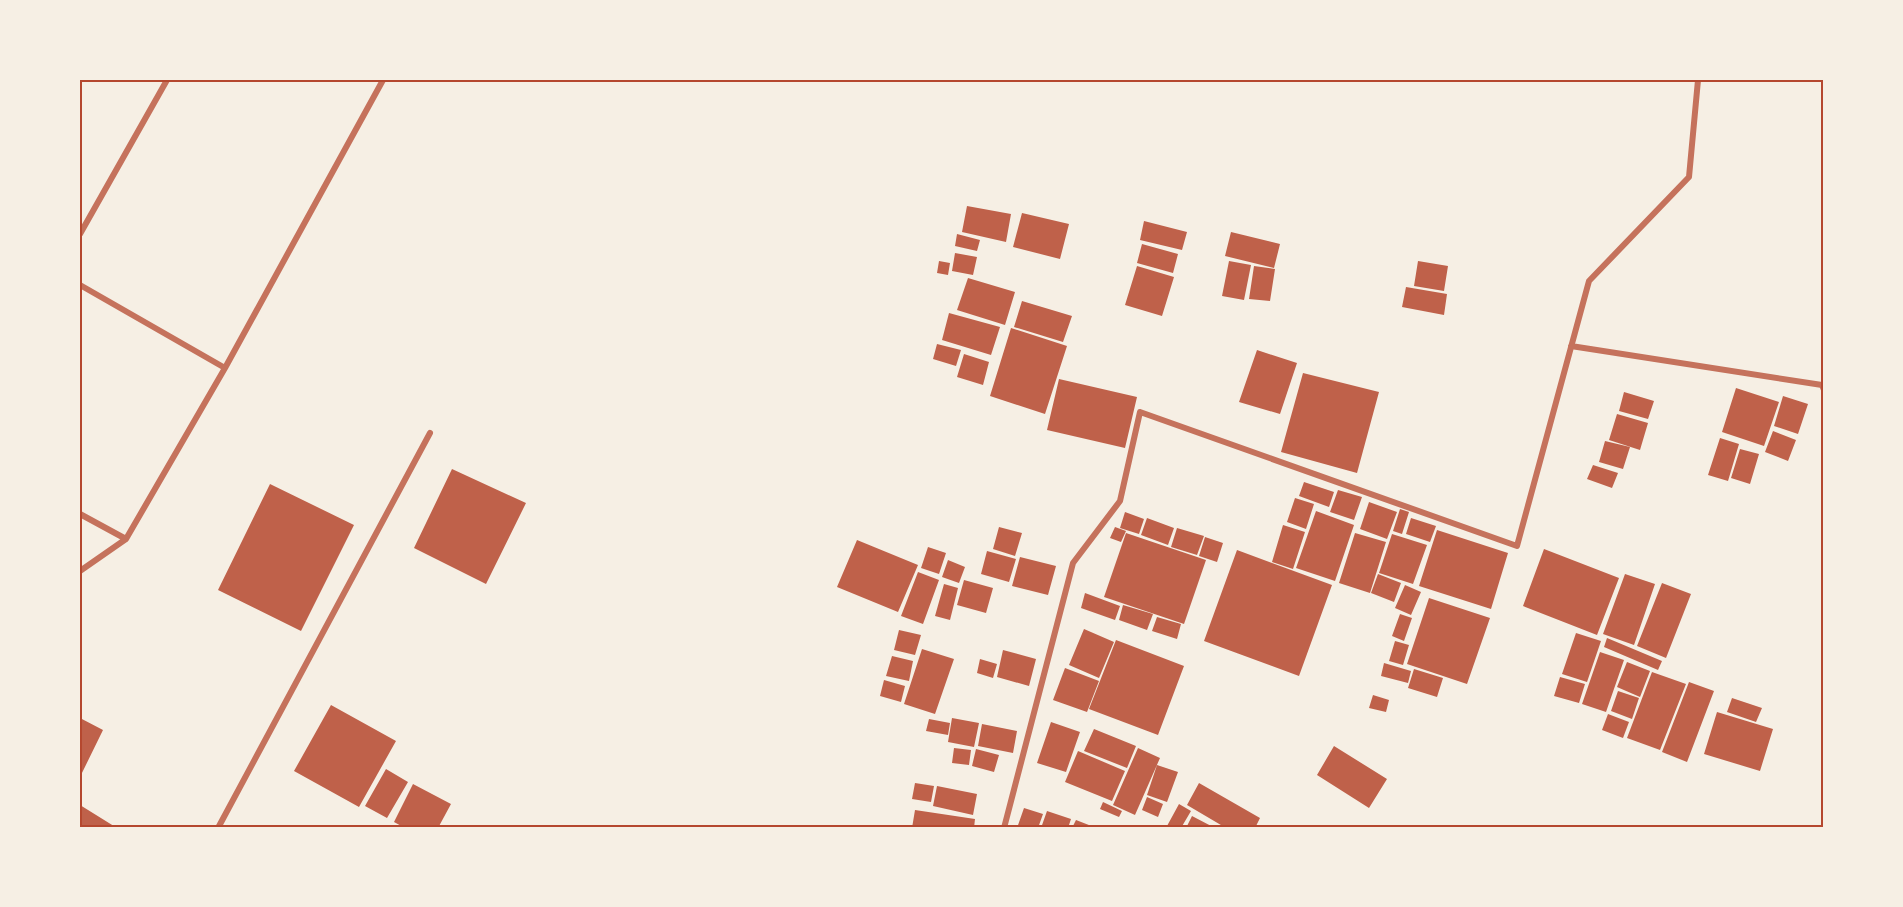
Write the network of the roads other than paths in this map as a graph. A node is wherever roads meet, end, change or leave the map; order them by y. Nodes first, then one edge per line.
1 (167, 80) edge
2 (383, 80) edge
3 (1698, 80) edge
4 (80, 234) edge
5 (80, 285) edge
6 (1571, 346) junction
7 (225, 368) junction
8 (1824, 390) edge
9 (430, 433) dead end
10 (80, 514) edge
11 (126, 539) junction
12 (80, 571) edge
13 (218, 828) edge
14 (1004, 828) edge

1 - 4 street
2 - 7 street
3 - 6 street
5 - 7 street
6 - 8 street
6 - 14 street
7 - 11 street
9 - 13 street
10 - 11 street
11 - 12 street

